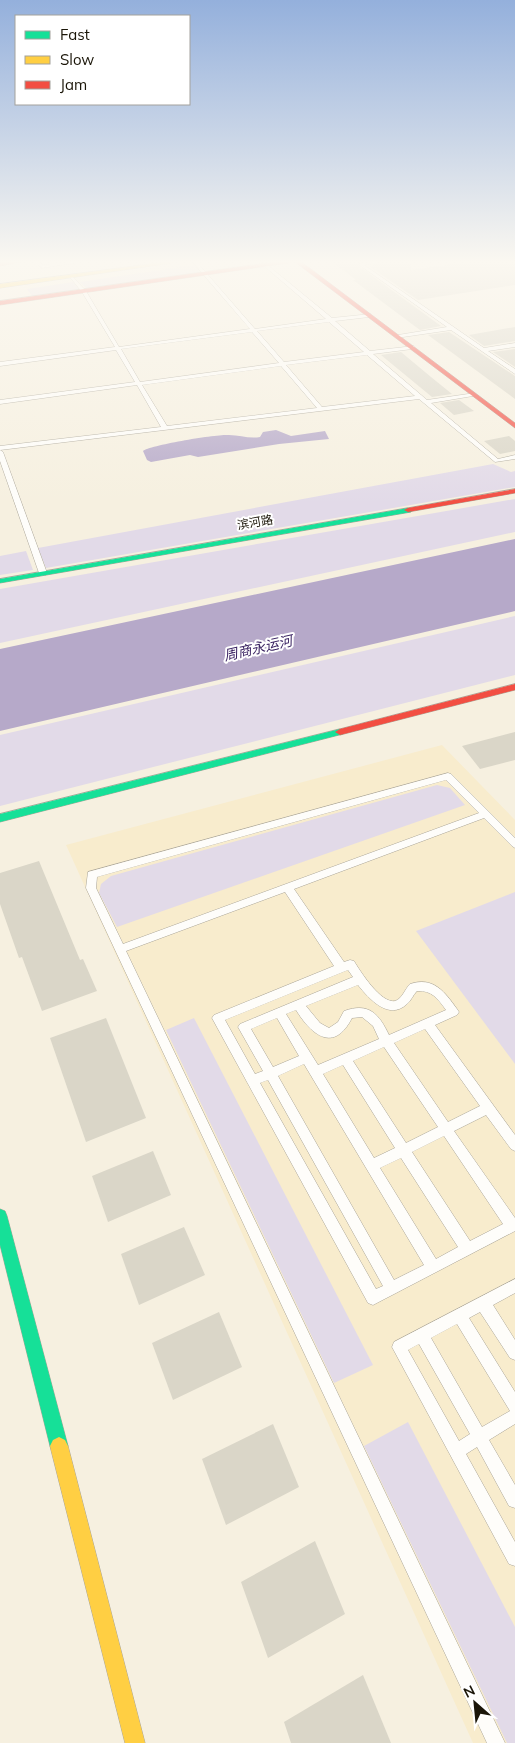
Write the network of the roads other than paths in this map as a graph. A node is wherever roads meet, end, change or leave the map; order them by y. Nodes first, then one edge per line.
1 (114, 341) edge
2 (181, 341) edge
3 (264, 341) edge
4 (355, 341) edge
5 (404, 341) edge
6 (471, 341) edge
7 (515, 345) edge
8 (412, 347) junction
9 (119, 349) junction
10 (483, 350) junction
11 (369, 353) junction
12 (0, 364) edge
13 (284, 364) junction
14 (515, 372) edge
15 (139, 384) junction
16 (473, 394) junction
17 (419, 397) junction
18 (0, 402) edge
19 (426, 402) junction
20 (321, 409) junction
21 (515, 426) edge
22 (165, 428) junction
23 (0, 450) edge
24 (515, 457) edge
25 (515, 491) edge
26 (42, 573) junction
27 (0, 581) edge
28 (515, 687) edge
29 (486, 814) junction
30 (0, 818) edge
31 (515, 844) edge
32 (288, 887) junction
33 (120, 949) junction
34 (342, 968) junction
35 (360, 979) junction
36 (298, 1004) junction
37 (279, 1012) junction
38 (427, 1023) junction
39 (386, 1041) junction
40 (306, 1058) junction
41 (345, 1059) junction
42 (315, 1072) junction
43 (270, 1073) junction
44 (253, 1081) junction
45 (488, 1108) junction
46 (446, 1129) junction
47 (515, 1146) edge
48 (403, 1150) junction
49 (372, 1166) junction
50 (0, 1216) edge
51 (513, 1225) edge
52 (467, 1249) junction
53 (433, 1267) junction
54 (515, 1286) edge
55 (392, 1288) junction
56 (483, 1303) junction
57 (460, 1315) junction
58 (422, 1335) junction
59 (515, 1353) edge
60 (515, 1406) edge
61 (515, 1416) edge
62 (480, 1437) junction
63 (456, 1451) junction
64 (515, 1500) edge
65 (515, 1558) edge
66 (136, 1743) edge
67 (496, 1743) edge

1 - 9 lane
2 - 9 lane
3 - 13 lane
4 - 11 lane
5 - 8 street
6 - 10 lane
7 - 10 lane
8 - 11 lane
8 - 16 street
9 - 12 lane
9 - 15 lane
10 - 14 lane
11 - 13 lane
11 - 17 lane
13 - 15 lane
13 - 20 lane
15 - 18 lane
15 - 22 lane
16 - 19 lane
16 - 21 street
17 - 19 lane
17 - 20 lane
19 - 24 lane
20 - 22 lane
22 - 23 lane
23 - 26 lane
25 - 26 street, 滨河路
26 - 27 street, 滨河路
28 - 30 street
29 - 31 lane
29 - 32 lane
29 - 33 lane
32 - 33 lane
32 - 34 lane
33 - 67 lane
34 - 35 lane
34 - 44 lane
35 - 36 lane
35 - 38 lane
36 - 37 lane
36 - 39 lane
37 - 40 lane
37 - 43 lane
38 - 39 lane
38 - 45 lane
39 - 41 lane
39 - 46 lane
40 - 42 lane
40 - 43 lane
41 - 42 lane
41 - 48 lane
42 - 49 lane
43 - 44 lane
43 - 55 lane
44 - 55 lane
45 - 46 lane
45 - 47 lane
46 - 48 lane
46 - 51 lane
48 - 49 lane
48 - 52 lane
49 - 53 lane
50 - 66 street
51 - 52 lane
52 - 53 lane
53 - 55 lane
54 - 56 lane
56 - 57 lane
56 - 59 lane
57 - 58 lane
57 - 60 lane
58 - 62 lane
58 - 63 lane
61 - 62 lane
62 - 63 lane
62 - 64 lane
63 - 65 lane

